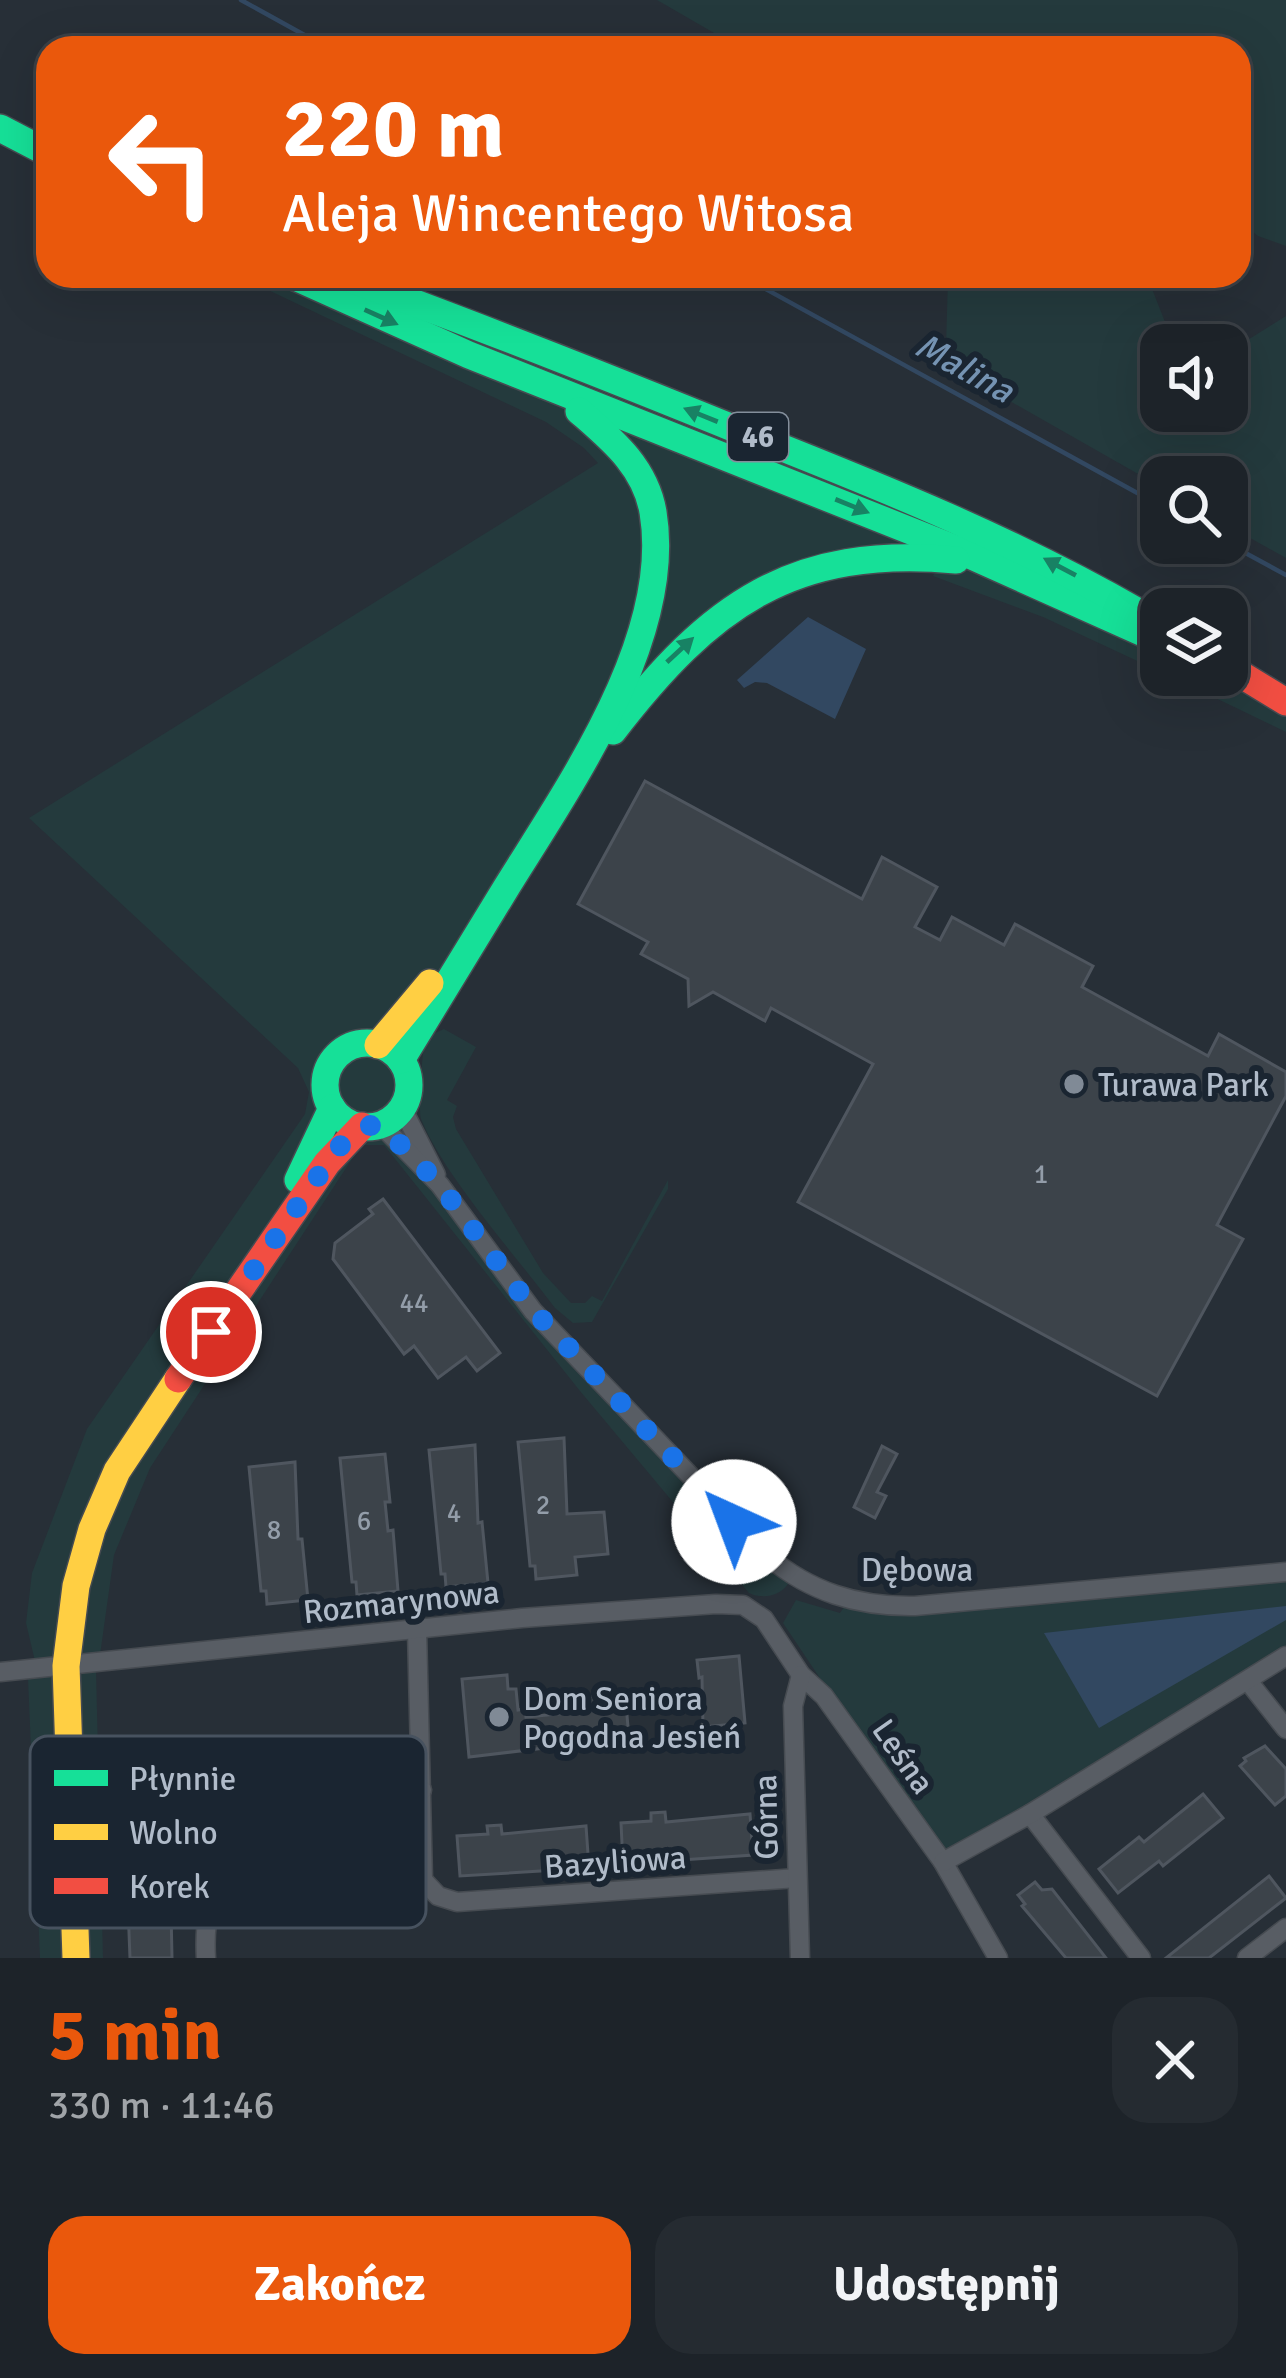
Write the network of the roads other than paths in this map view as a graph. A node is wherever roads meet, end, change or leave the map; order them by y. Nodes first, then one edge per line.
1 (0, 128) edge
2 (36, 147) edge
3 (320, 288) edge
4 (375, 288) edge
5 (470, 355) junction
6 (1000, 568) junction
7 (1140, 614) edge
8 (1140, 631) edge
9 (1248, 681) edge
10 (1286, 702) edge
11 (579, 772) junction
12 (390, 1053) junction
13 (332, 1108) junction
14 (382, 1120) junction
15 (280, 1227) junction
16 (1286, 1573) edge
17 (743, 1605) joint
18 (417, 1630) junction
19 (1286, 1656) edge
20 (66, 1666) junction
21 (0, 1672) edge
22 (801, 1675) junction
23 (1248, 1681) junction
24 (1286, 1729) edge
25 (68, 1736) edge
26 (420, 1736) edge
27 (1030, 1814) junction
28 (943, 1862) junction
29 (797, 1879) junction
30 (426, 1883) edge
31 (75, 1928) edge
32 (1286, 1928) edge
33 (76, 1958) edge
34 (800, 1958) edge
35 (998, 1958) edge
36 (1141, 1958) edge
37 (1247, 1958) edge

1 - 2 main road
3 -> 5 main road, 46
7 -> 4 main road, 46
5 -> 6 main road, 46
5 - 11 main road
6 - 8 main road, 46
11 -> 6 main road
9 - 10 main road
11 - 12 main road
12 - 13 main road
12 - 14 main road
13 - 14 main road
13 - 15 main road
14 - 15 main road
14 - 16 street, Dębowa
15 - 20 main road
17 - 18 street, Rozmarynowa
17 - 22 street, Leśna
18 - 20 street, Rozmarynowa
18 - 26 street
19 - 23 street
20 - 21 street, Rozmarynowa
20 - 25 main road
22 - 28 street, Leśna
22 - 29 street, Górna
23 - 24 street
23 - 27 street
27 - 28 street
27 - 36 street
28 - 35 street, Leśna
29 - 30 street, Bazyliowa
29 - 34 street, Górna
31 - 33 main road
32 - 37 street

